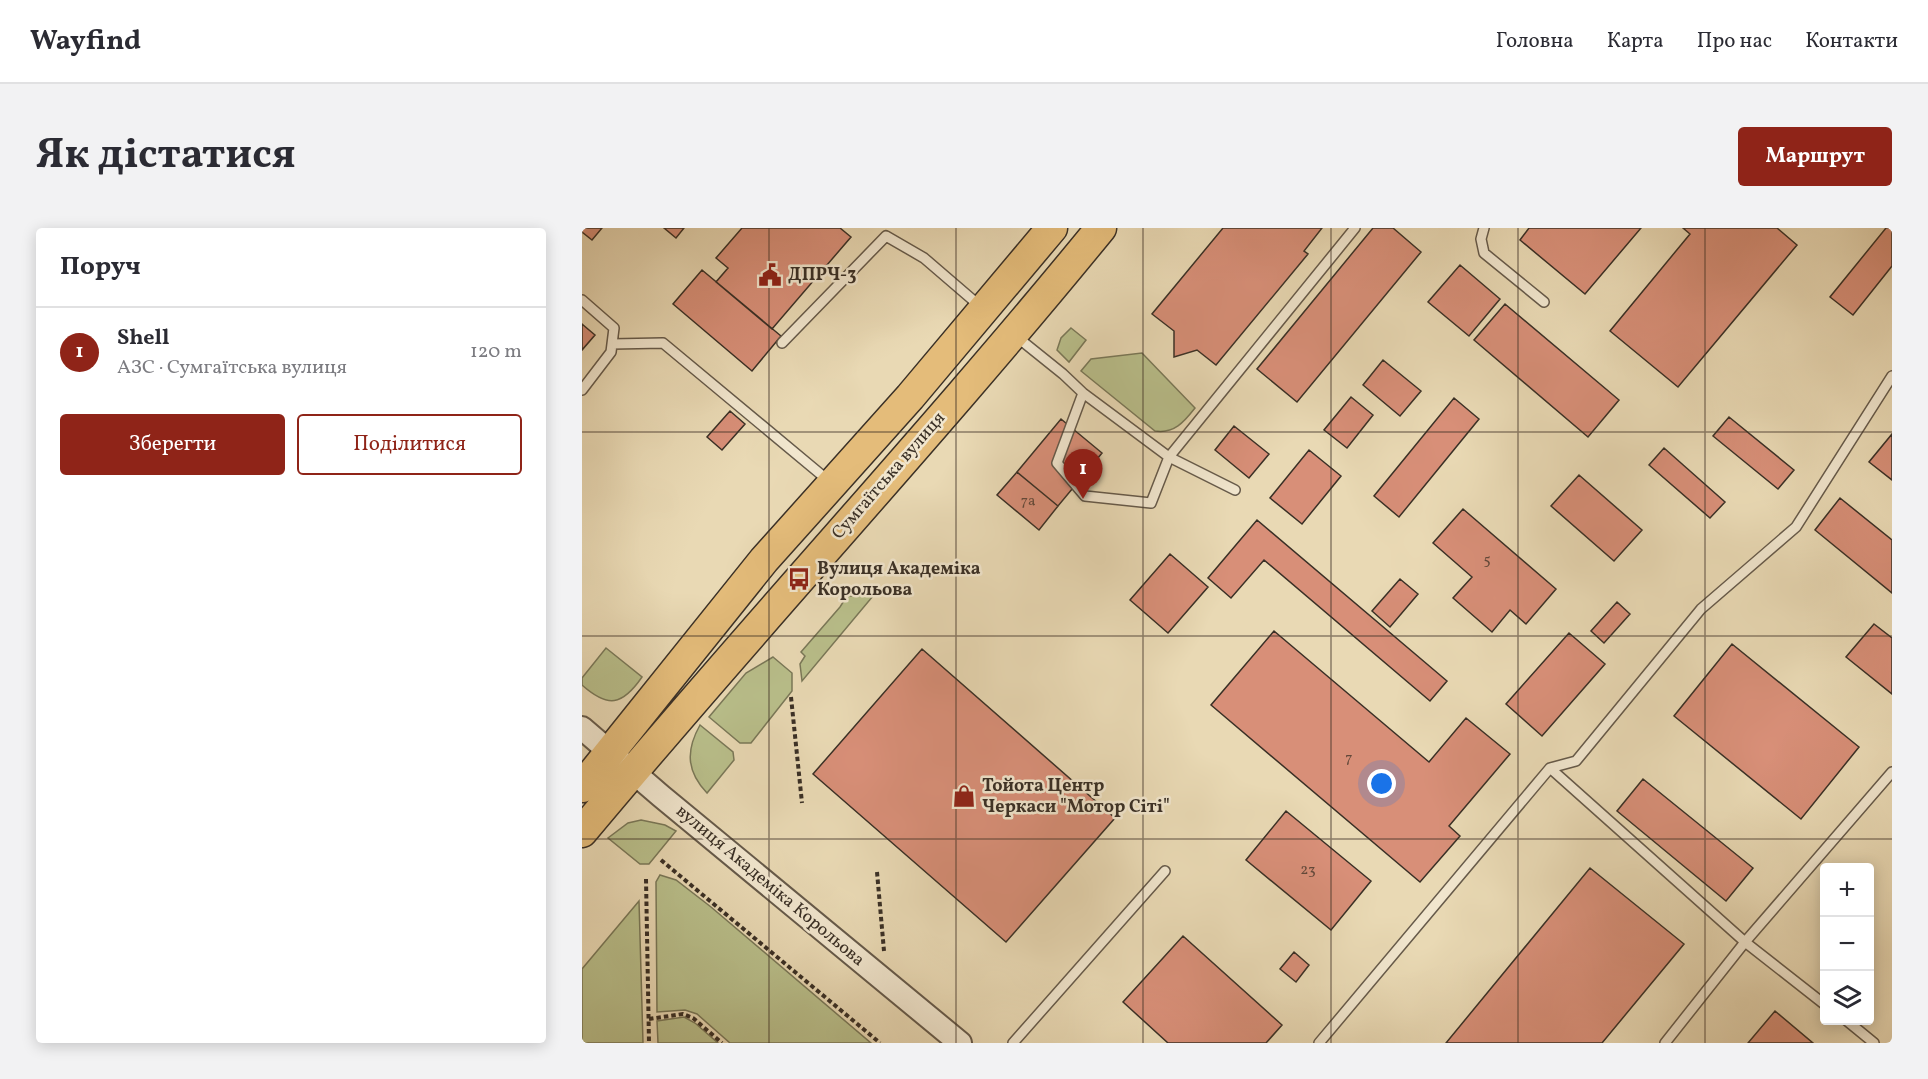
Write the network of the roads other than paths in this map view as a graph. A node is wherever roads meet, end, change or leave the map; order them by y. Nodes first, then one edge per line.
1 (1052, 228) edge
2 (1101, 228) edge
3 (1355, 228) edge
4 (1484, 228) edge
5 (582, 300) edge
6 (1544, 303) dead end
7 (984, 309) junction
8 (1012, 334) junction
9 (782, 342) dead end
10 (612, 344) junction
11 (1892, 376) edge
12 (582, 390) edge
13 (1083, 393) junction
14 (1169, 457) junction
15 (832, 484) junction
16 (1235, 490) dead end
17 (582, 728) edge
18 (610, 752) junction
19 (1550, 768) junction
20 (633, 772) junction
21 (1892, 772) edge
22 (582, 787) edge
23 (582, 832) edge
24 (1165, 871) dead end
25 (1745, 942) junction
26 (1820, 1001) edge
27 (1852, 1025) edge
28 (960, 1043) edge
29 (1013, 1043) edge
30 (1319, 1043) edge
31 (1665, 1043) edge
32 (1875, 1043) edge

1 - 7 main road, Сумгаїтська вулиця
2 - 8 main road, Сумгаїтська вулиця
3 - 14 lane
4 - 6 lane
5 - 10 lane
7 - 9 lane
7 - 15 main road, Сумгаїтська вулиця
8 - 13 lane
8 - 20 main road, Сумгаїтська вулиця
10 - 12 lane
10 - 15 lane
11 - 19 lane
13 - 14 lane
13 - 14 lane
14 - 16 lane
15 - 18 main road, Сумгаїтська вулиця
17 - 18 street, вулиця Академіка Корольова
18 - 20 street, вулиця Академіка Корольова
18 - 22 main road, Сумгаїтська вулиця
19 - 25 lane
19 - 30 lane
20 - 23 main road, Сумгаїтська вулиця
20 - 28 street, вулиця Академіка Корольова
21 - 25 lane
24 - 29 lane
25 - 26 lane
25 - 31 lane
27 - 32 lane

